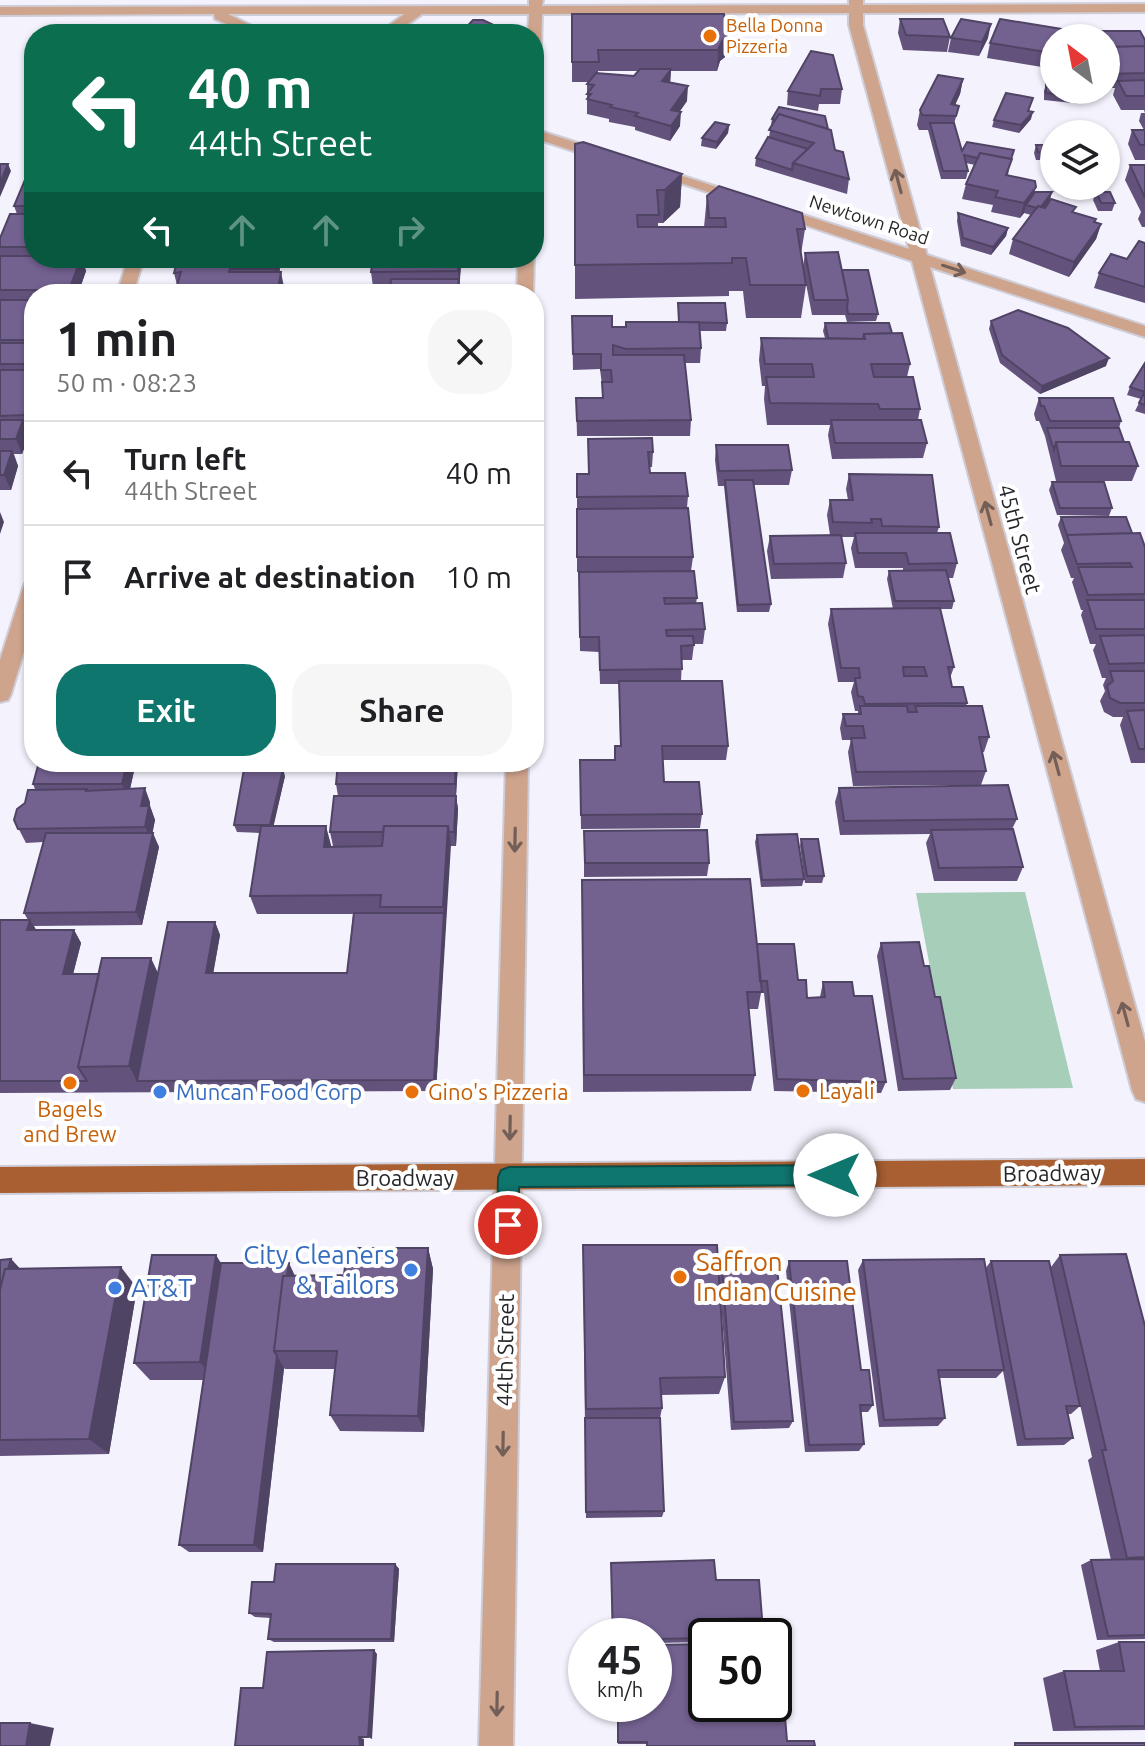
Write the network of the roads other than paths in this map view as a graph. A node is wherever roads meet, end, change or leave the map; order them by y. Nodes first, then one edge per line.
1 (190, 0) edge
2 (536, 5) edge
3 (856, 5) edge
4 (1145, 8) edge
5 (0, 11) edge
6 (417, 11) junction
7 (212, 12) edge
8 (239, 24) edge
9 (399, 24) edge
10 (544, 136) edge
11 (918, 258) junction
12 (1145, 332) edge
13 (24, 617) edge
14 (0, 694) edge
15 (517, 772) edge
16 (1145, 1090) edge
17 (1145, 1172) edge
18 (509, 1177) junction
19 (0, 1180) edge
20 (496, 1746) edge

1 - 7 street
2 - 3 street
2 - 6 street
3 - 4 street
11 -> 3 street, 45th Street
5 - 7 street
6 - 7 street
6 - 9 street
7 - 8 street
10 - 11 street, Newtown Road
11 -> 12 street, Newtown Road
16 -> 11 street, 45th Street
13 - 14 street
15 -> 18 street, 44th Street
17 - 18 main road, Broadway
18 - 19 main road, Broadway
18 -> 20 street, 44th Street

